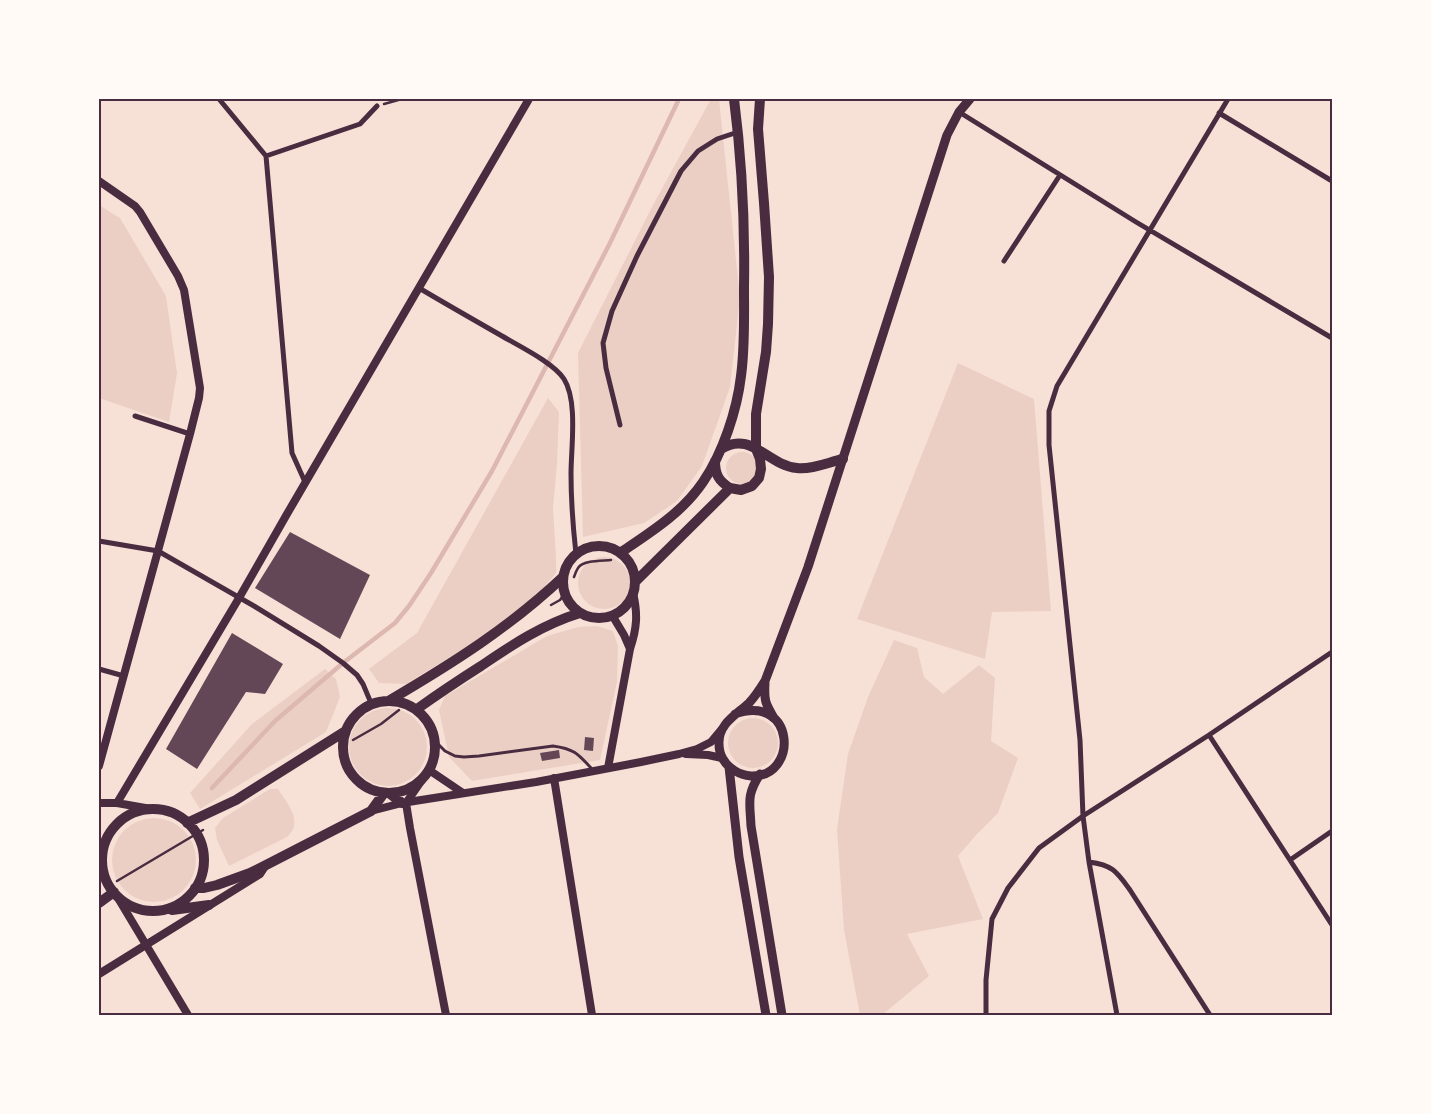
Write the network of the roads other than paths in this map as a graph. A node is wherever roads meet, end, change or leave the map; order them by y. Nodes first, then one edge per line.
1 (219, 99) edge
2 (528, 99) edge
3 (734, 99) edge
4 (760, 99) edge
5 (970, 99) edge
6 (1228, 99) edge
7 (377, 106) road end
8 (959, 112) junction
9 (1219, 113) junction
10 (738, 132) junction
11 (266, 156) junction
12 (1060, 175) junction
13 (99, 181) edge
14 (1332, 181) edge
15 (1149, 230) junction
16 (1004, 261) dead end
17 (419, 288) junction
18 (1332, 338) edge
19 (135, 416) dead end
20 (620, 426) dead end
21 (190, 434) junction
22 (721, 449) junction
23 (756, 449) junction
24 (843, 459) junction
25 (715, 461) junction
26 (305, 482) junction
27 (730, 488) junction
28 (99, 541) edge
29 (158, 551) junction
30 (576, 554) junction
31 (622, 554) junction
32 (568, 579) junction
33 (634, 588) junction
34 (239, 598) junction
35 (580, 612) junction
36 (612, 615) junction
37 (630, 649) junction
38 (1332, 652) edge
39 (99, 668) edge
40 (124, 676) junction
41 (765, 682) junction
42 (390, 700) junction
43 (372, 703) junction
44 (417, 709) junction
45 (735, 714) junction
46 (774, 718) junction
47 (721, 730) junction
48 (344, 732) junction
49 (1209, 735) junction
50 (435, 741) junction
51 (679, 754) junction
52 (722, 758) junction
53 (99, 766) edge
54 (729, 767) junction
55 (608, 768) junction
56 (429, 770) junction
57 (594, 770) junction
58 (760, 774) junction
59 (554, 778) junction
60 (422, 780) junction
61 (387, 793) junction
62 (463, 794) junction
63 (99, 803) edge
64 (117, 803) junction
65 (404, 803) junction
66 (151, 809) junction
67 (371, 811) junction
68 (1084, 816) junction
69 (187, 823) junction
70 (1332, 831) edge
71 (1290, 860) junction
72 (1090, 862) junction
73 (268, 864) junction
74 (101, 869) edge
75 (195, 888) junction
76 (114, 892) junction
77 (99, 903) edge
78 (209, 905) junction
79 (164, 910) junction
80 (1332, 925) edge
81 (146, 945) junction
82 (99, 974) edge
83 (188, 1015) edge
84 (446, 1015) edge
85 (592, 1015) edge
86 (766, 1015) edge
87 (782, 1015) edge
88 (986, 1015) edge
89 (1117, 1015) edge
90 (1210, 1015) edge

1 - 11 street
2 - 17 street
3 - 10 main road
4 - 23 main road
5 - 8 main road
6 - 9 street
7 - 11 street
8 - 12 street
8 - 24 main road
9 - 14 street
9 - 15 street
10 - 20 street
10 - 22 main road
11 - 26 street
12 - 15 street
12 - 16 street
13 - 21 street
15 - 18 street
15 - 68 street
17 - 26 street
17 - 30 street
19 - 21 street
21 - 29 street
22 - 23 main road
22 - 25 main road
23 - 24 main road
23 - 27 main road
24 - 41 main road
25 - 27 main road
25 - 31 main road
26 - 34 street
27 - 33 main road
28 - 29 street
29 - 34 street
29 - 40 street
30 - 31 main road
30 - 32 main road
31 - 33 main road
32 - 35 main road
32 - 42 main road
33 - 36 main road
33 - 37 street
34 - 43 street
34 - 64 street
35 - 36 main road
35 - 44 main road
36 - 37 street
37 - 55 street
38 - 49 street
39 - 40 street
40 - 53 street
41 - 45 main road
41 - 46 main road
42 - 43 main road
42 - 44 main road
43 - 48 main road
44 - 50 main road
45 - 46 main road
45 - 47 main road
46 - 58 main road
47 - 51 street
47 - 52 main road
48 - 61 main road
48 - 69 main road
49 - 68 street
49 - 71 street
50 - 56 main road
50 - 57 lane
51 - 52 street
51 - 55 street
52 - 54 main road
54 - 58 main road
54 - 86 main road
55 - 57 street
56 - 60 main road
56 - 62 street
57 - 59 street
58 - 87 main road
59 - 62 street
59 - 85 street
60 - 61 main road
60 - 65 street
61 - 65 main road
61 - 67 main road
62 - 65 street
63 - 64 street
64 - 66 street
65 - 67 street
65 - 84 street
66 - 69 main road
66 - 74 main road
67 - 73 main road
68 - 72 street
68 - 88 street
69 - 75 main road
70 - 71 street
71 - 80 street
72 - 89 street
72 - 90 street
73 - 75 main road
73 - 78 street
74 - 76 main road
75 - 79 main road
76 - 77 main road
76 - 79 main road
76 - 81 street
78 - 79 main road
78 - 81 street
81 - 82 street
81 - 83 street

